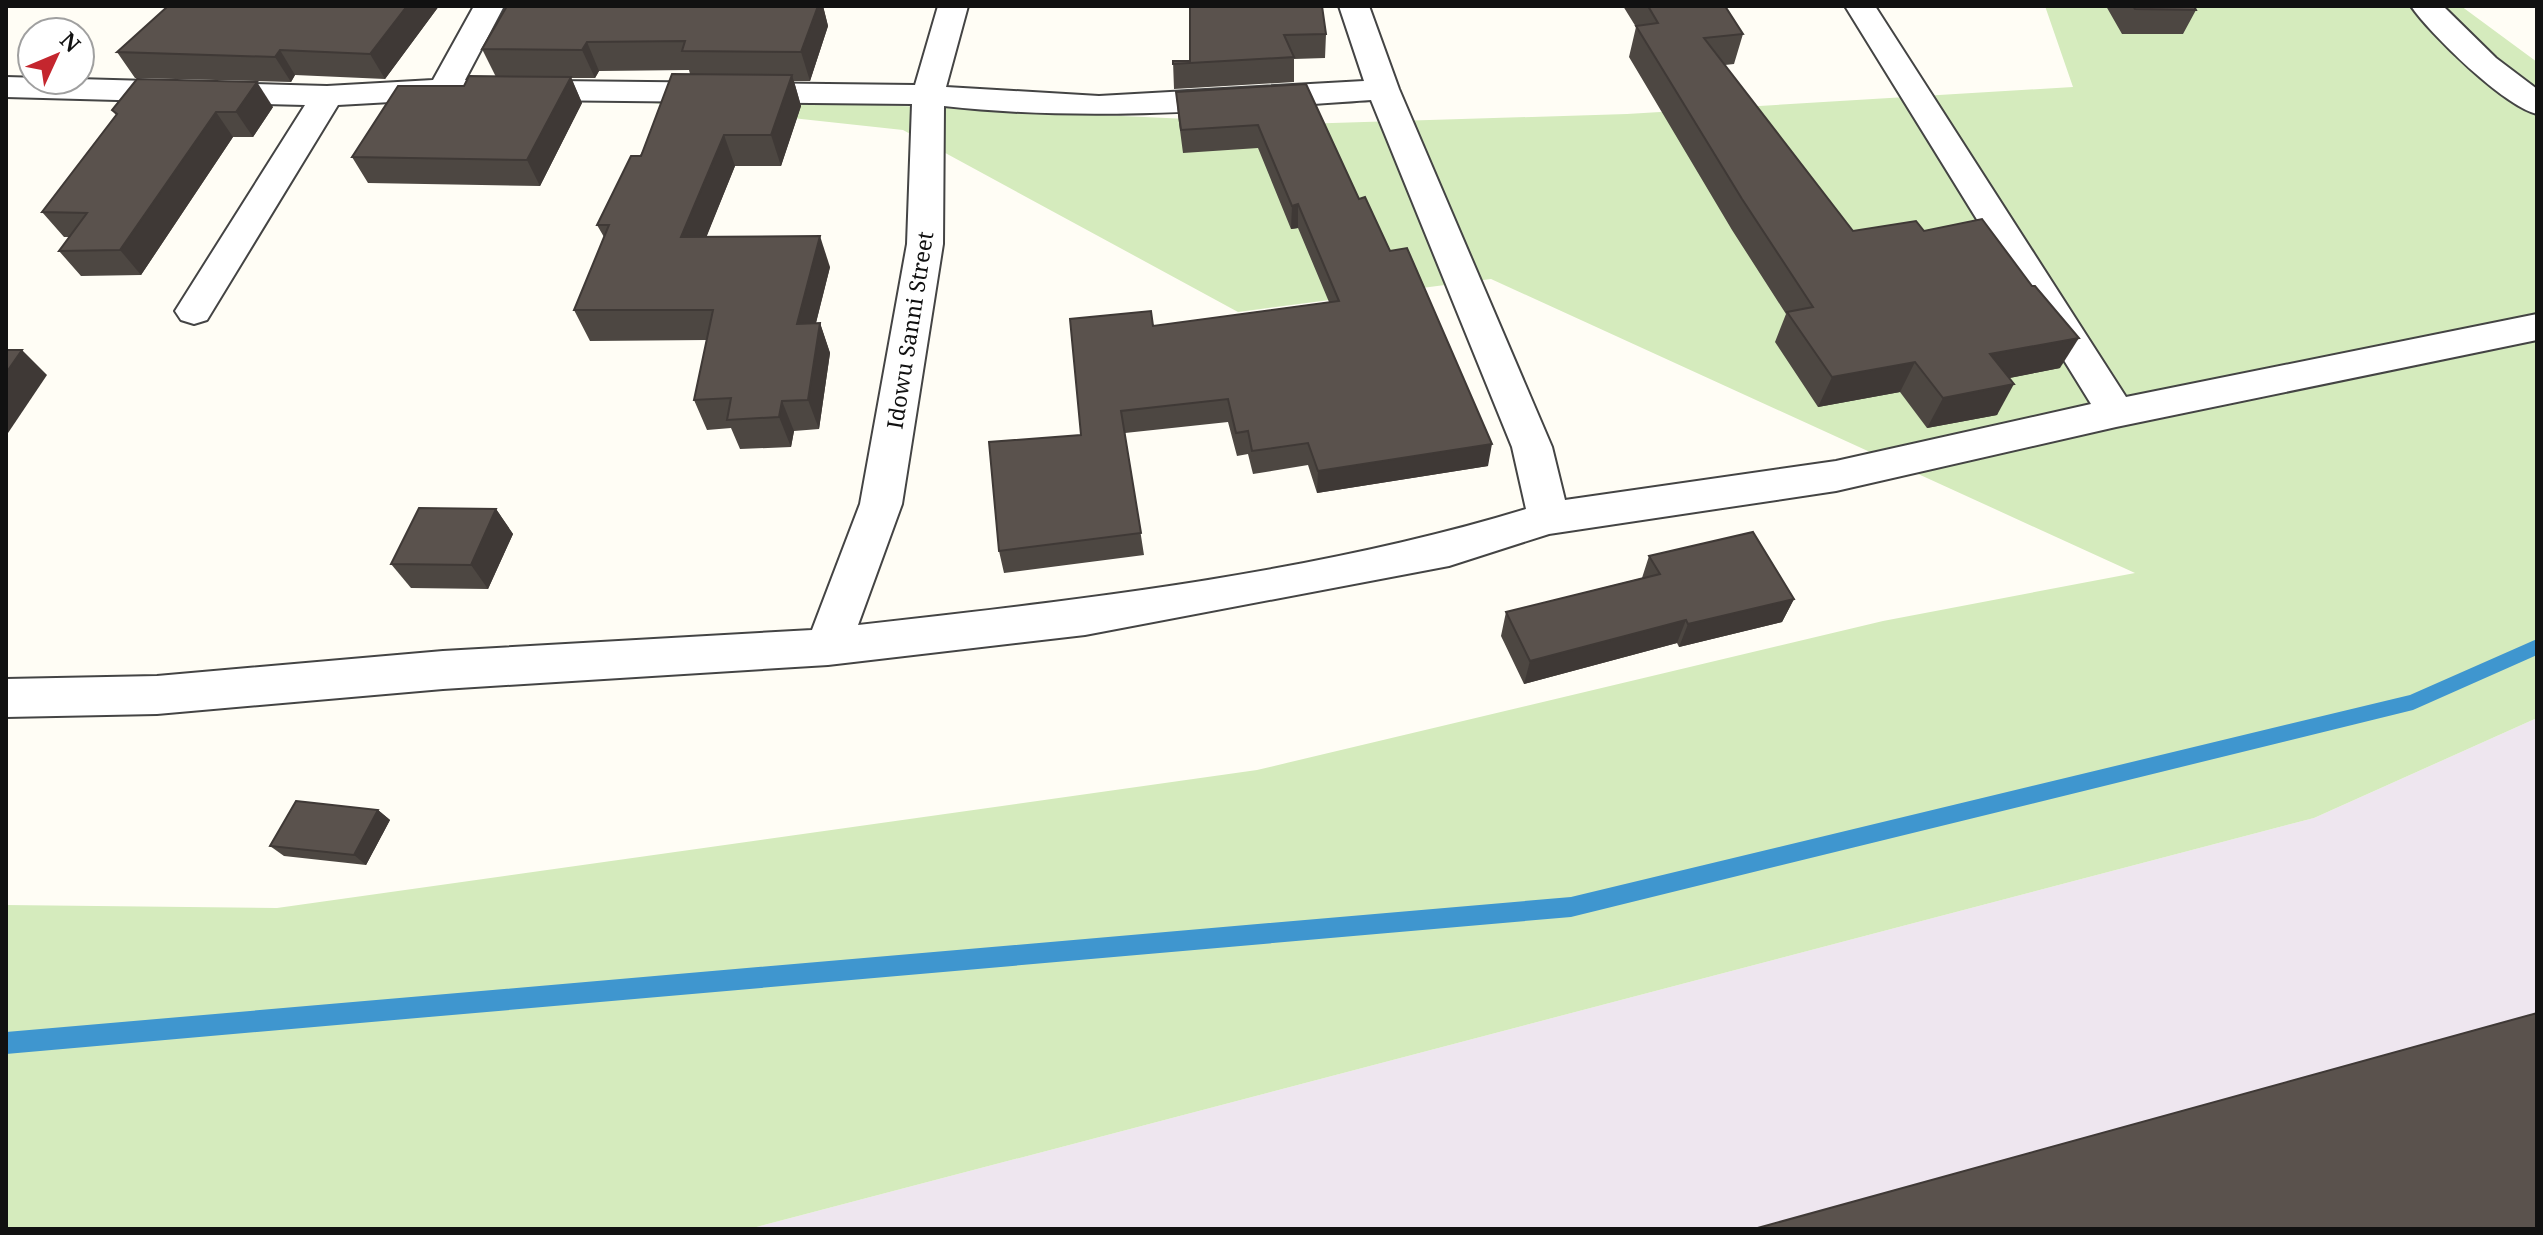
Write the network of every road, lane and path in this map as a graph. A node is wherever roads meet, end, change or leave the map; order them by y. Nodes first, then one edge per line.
1 (489, 6) edge
2 (953, 6) edge
3 (1354, 6) edge
4 (1860, 6) edge
5 (2426, 6) edge
6 (6, 87) edge
7 (444, 89) junction
8 (1383, 89) junction
9 (928, 95) junction
10 (327, 96) junction
11 (2537, 104) edge
12 (194, 311) dead end
13 (2537, 327) edge
14 (2116, 413) junction
15 (1549, 518) junction
16 (828, 647) junction
17 (6, 698) edge

1 - 7 street
2 - 9 street, Idowu Sanni Street
3 - 8 street
4 - 14 street
5 - 11 street
6 - 10 street
7 - 9 street
7 - 10 street
8 - 9 street
8 - 15 street
9 - 16 street, Idowu Sanni Street
10 - 12 street
13 - 14 street
14 - 15 street
15 - 16 street
16 - 17 street

